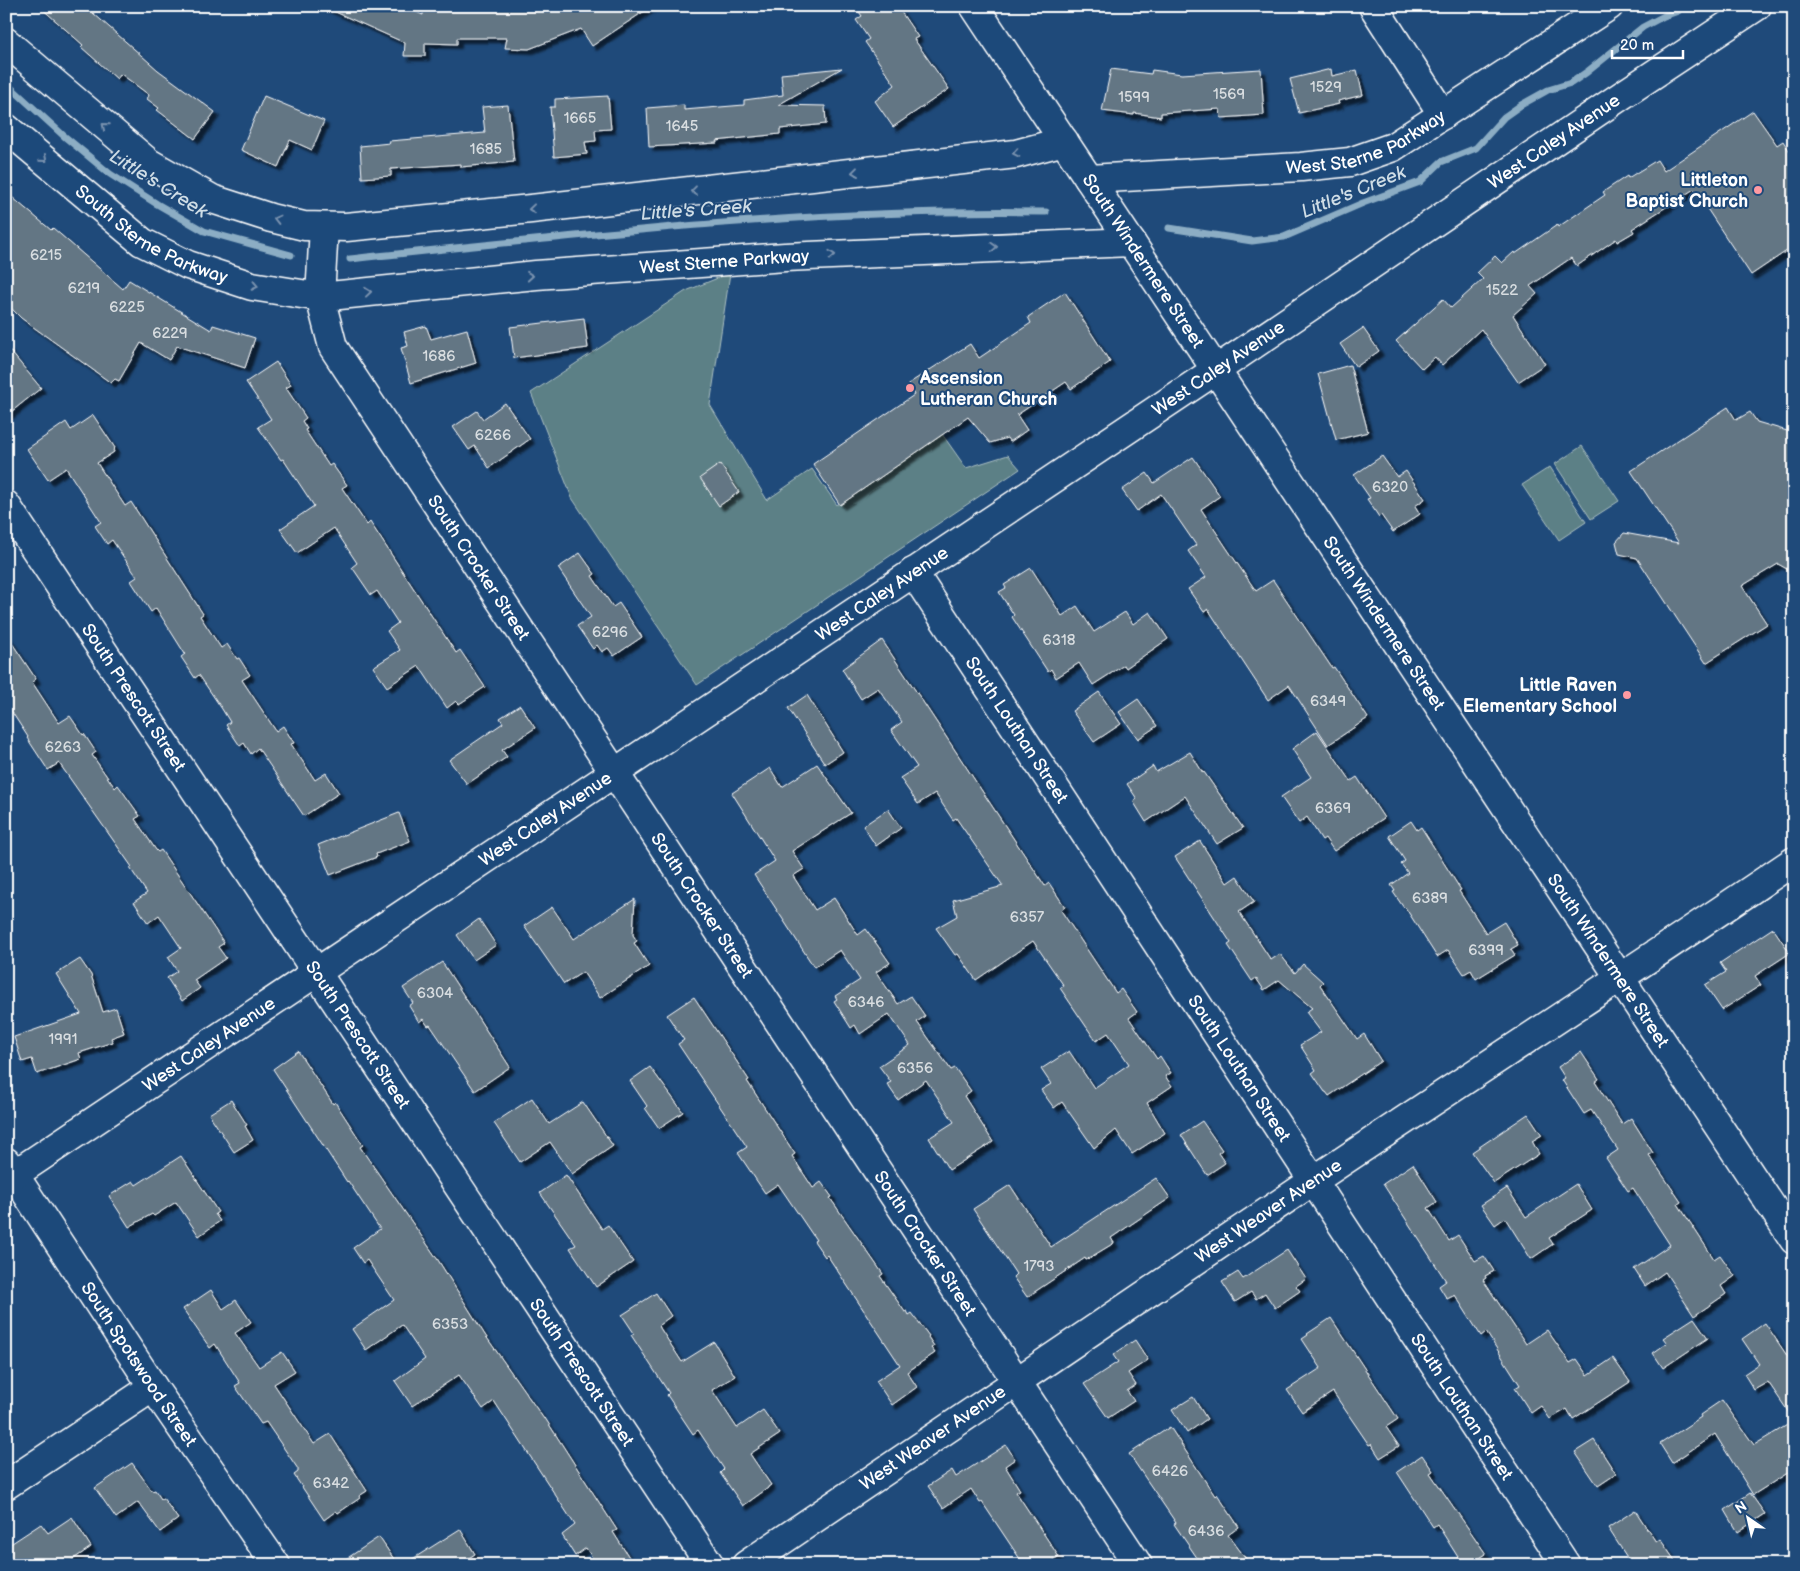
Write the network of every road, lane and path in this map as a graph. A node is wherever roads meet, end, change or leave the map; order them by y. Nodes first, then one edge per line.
1 (974, 6) edge
2 (1373, 6) edge
3 (1609, 6) edge
4 (1757, 6) edge
5 (6, 42) edge
6 (1443, 115) junction
7 (6, 128) edge
8 (1064, 141) junction
9 (1089, 179) junction
10 (324, 227) junction
11 (1131, 242) junction
12 (320, 296) junction
13 (1216, 370) junction
14 (6, 505) edge
15 (913, 572) junction
16 (614, 772) junction
17 (1794, 861) edge
18 (317, 972) junction
19 (1619, 978) junction
20 (9, 1172) edge
21 (1314, 1181) junction
22 (1794, 1240) edge
23 (1016, 1380) junction
24 (153, 1387) junction
25 (6, 1485) edge
26 (276, 1565) edge
27 (710, 1565) edge
28 (746, 1565) edge
29 (1138, 1565) edge
30 (1566, 1565) edge

1 - 8 street, South Windermere Street
2 - 6 street
3 - 6 street, West Sterne Parkway
4 - 13 street, West Caley Avenue
10 -> 5 street
6 - 9 street, West Sterne Parkway
7 -> 12 street, South Sterne Parkway
8 - 9 street, South Windermere Street
8 -> 10 street
9 - 11 street, South Windermere Street
10 - 12 street, South Crocker Street
12 -> 11 street, West Sterne Parkway
11 - 13 street, South Windermere Street
12 - 16 street, South Crocker Street
13 - 15 street, West Caley Avenue
13 - 19 street, South Windermere Street
14 - 18 street, South Prescott Street
15 - 16 street, West Caley Avenue
15 - 21 street, South Louthan Street
16 - 18 street, West Caley Avenue
16 - 23 street, South Crocker Street
17 - 19 street, West Weaver Avenue
18 - 20 street, West Caley Avenue
18 - 27 street, South Prescott Street
19 - 21 street, West Weaver Avenue
19 - 22 street, South Windermere Street
20 - 24 street, South Spotswood Street
21 - 23 street, West Weaver Avenue
21 - 30 street, South Louthan Street
23 - 28 street, West Weaver Avenue
23 - 29 street, South Crocker Street
24 - 25 street
24 - 26 street, South Spotswood Street

